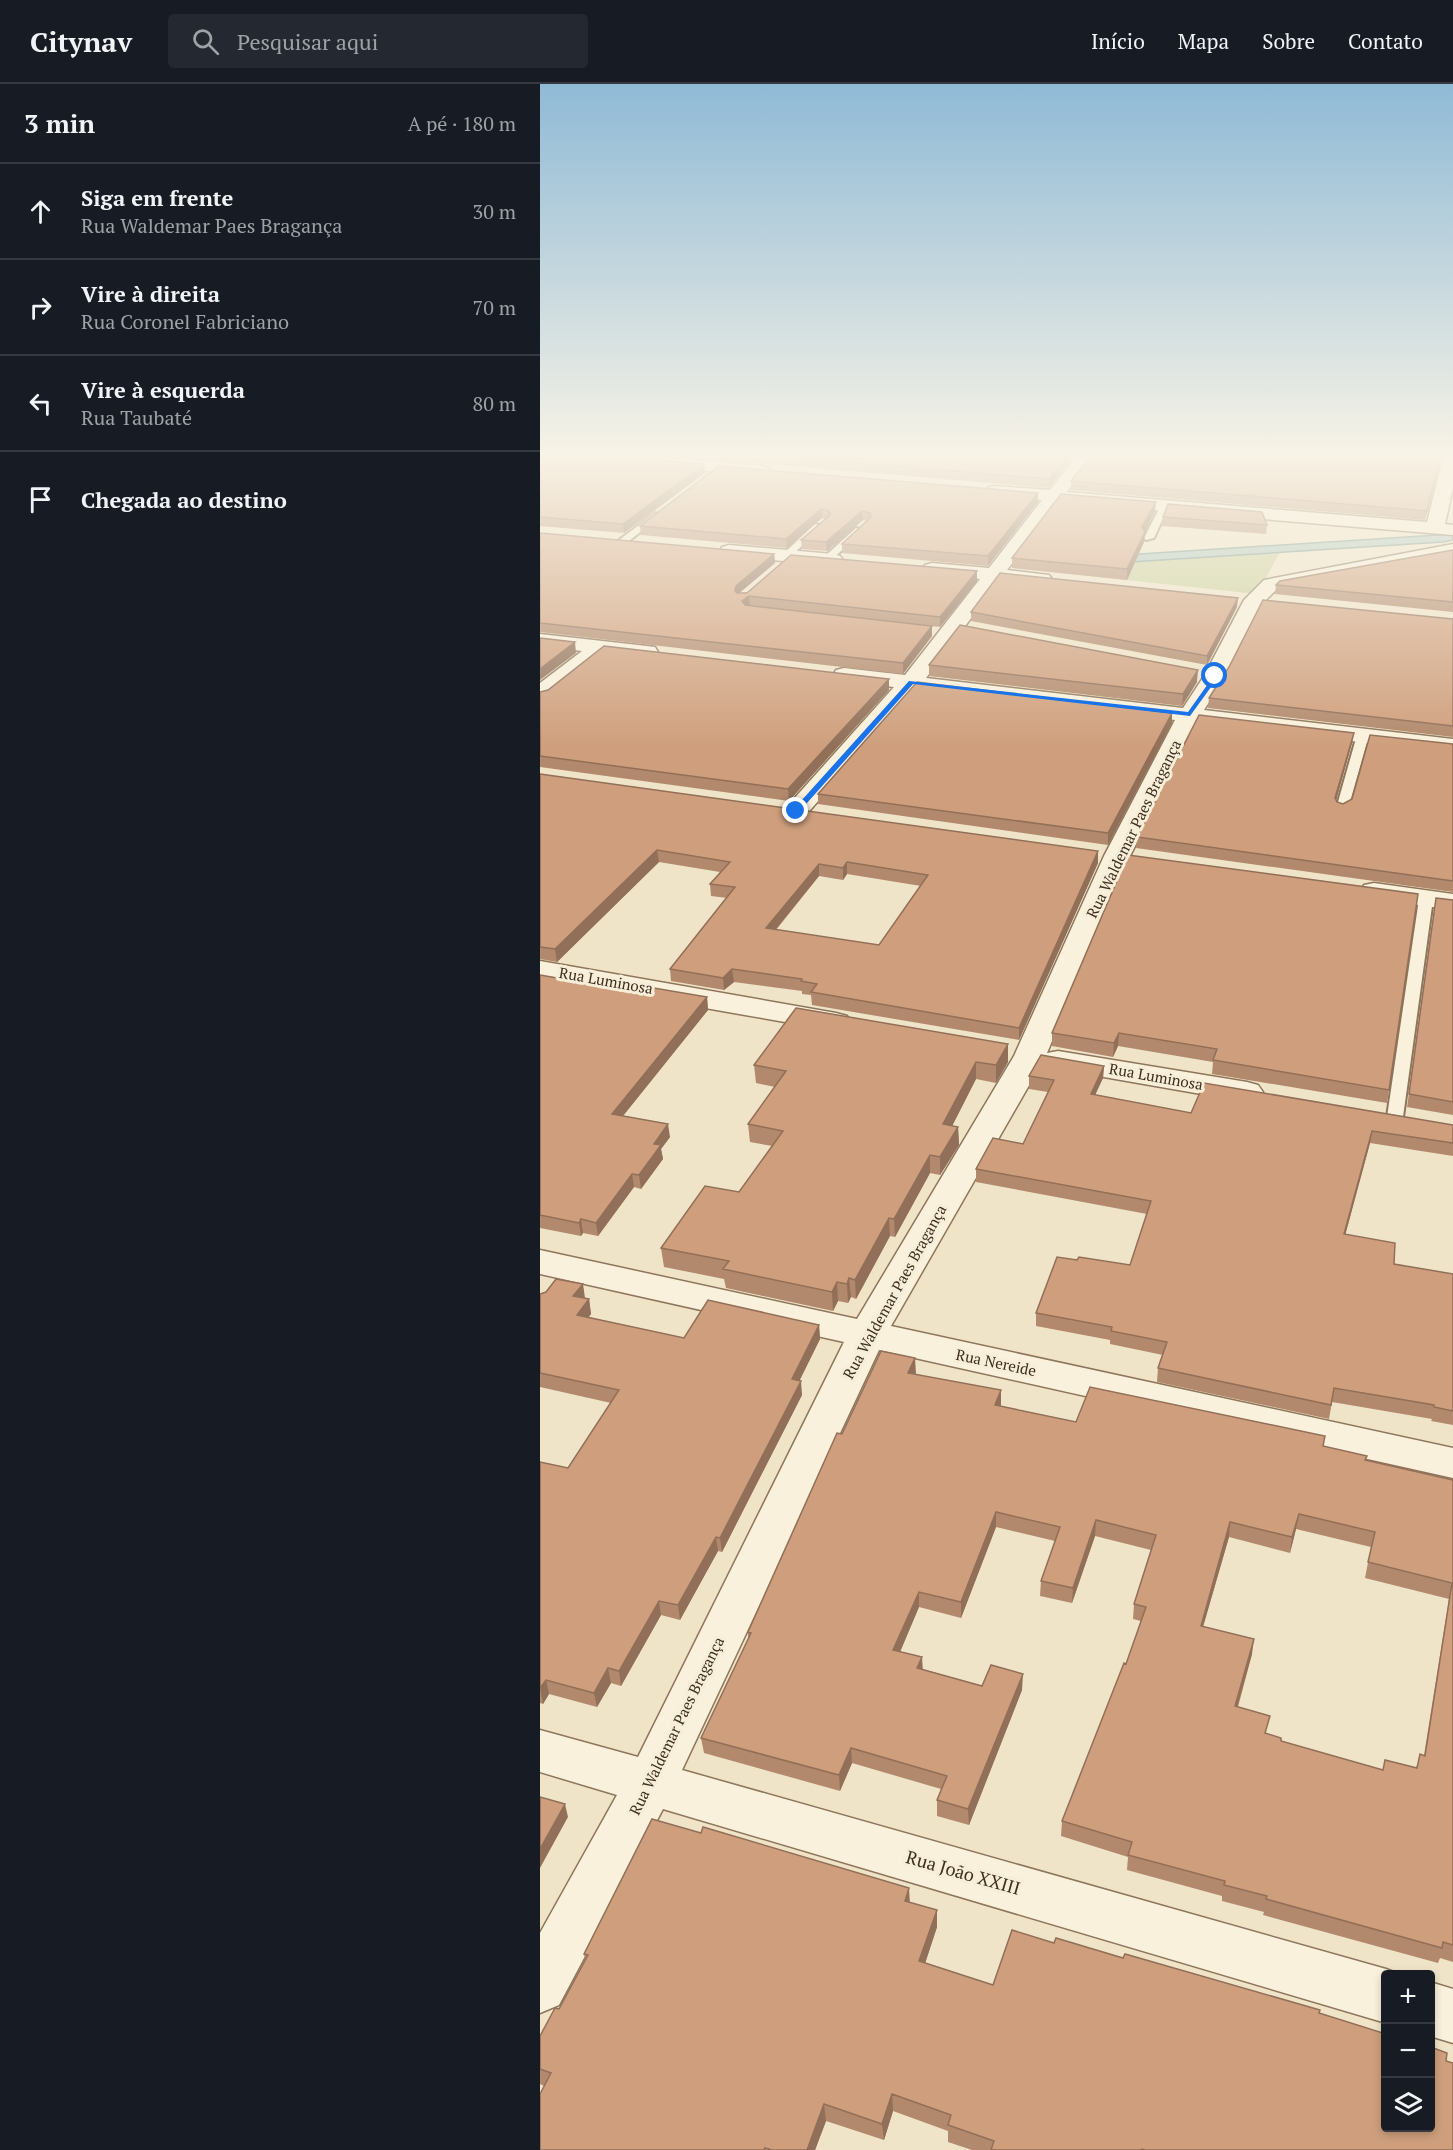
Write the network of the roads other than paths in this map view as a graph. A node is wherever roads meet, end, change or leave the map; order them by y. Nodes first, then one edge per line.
1 (751, 554) edge
2 (792, 554) edge
3 (832, 554) edge
4 (1008, 554) edge
5 (1427, 554) edge
6 (787, 559) junction
7 (826, 560) junction
8 (850, 562) edge
9 (910, 567) edge
10 (993, 574) junction
11 (1064, 582) edge
12 (945, 631) junction
13 (975, 631) edge
14 (540, 640) edge
15 (601, 647) junction
16 (670, 655) edge
17 (819, 672) edge
18 (911, 682) junction
19 (540, 694) edge
20 (1190, 714) junction
21 (1363, 735) junction
22 (1453, 746) edge
23 (1342, 809) edge
24 (831, 816) edge
25 (1346, 888) edge
26 (1426, 899) junction
27 (1453, 902) edge
28 (540, 970) edge
29 (867, 1027) edge
30 (1013, 1053) junction
31 (1277, 1097) edge
32 (1395, 1117) edge
33 (553, 1272) edge
34 (867, 1335) junction
35 (1453, 1463) edge
36 (540, 1751) edge
37 (651, 1782) junction
38 (540, 1986) edge
39 (1381, 1995) edge
40 (1435, 2010) edge
41 (1453, 2016) edge

1 - 6 street
2 - 6 lane
3 - 7 lane
4 - 10 street
5 - 20 street, Rua Waldemar Paes Bragança
6 - 7 street
7 - 8 street
9 - 10 street
10 - 11 street
10 - 12 street
12 - 13 street
12 - 18 street
14 - 15 street
15 - 16 street
15 - 19 street
17 - 18 street
18 - 20 street
18 - 24 street
20 - 21 street
20 - 30 street, Rua Waldemar Paes Bragança
21 - 22 street
21 - 23 lane
25 - 26 street
26 - 27 street
26 - 32 lane
28 - 29 street, Rua Luminosa
30 - 31 street, Rua Luminosa
30 - 34 street, Rua Waldemar Paes Bragança
33 - 34 street, Rua Nereide
34 - 35 street, Rua Nereide
34 - 37 street, Rua Waldemar Paes Bragança
36 - 37 street, Rua João XXIII
37 - 38 street, Rua Waldemar Paes Bragança
37 - 39 street, Rua João XXIII
40 - 41 street

